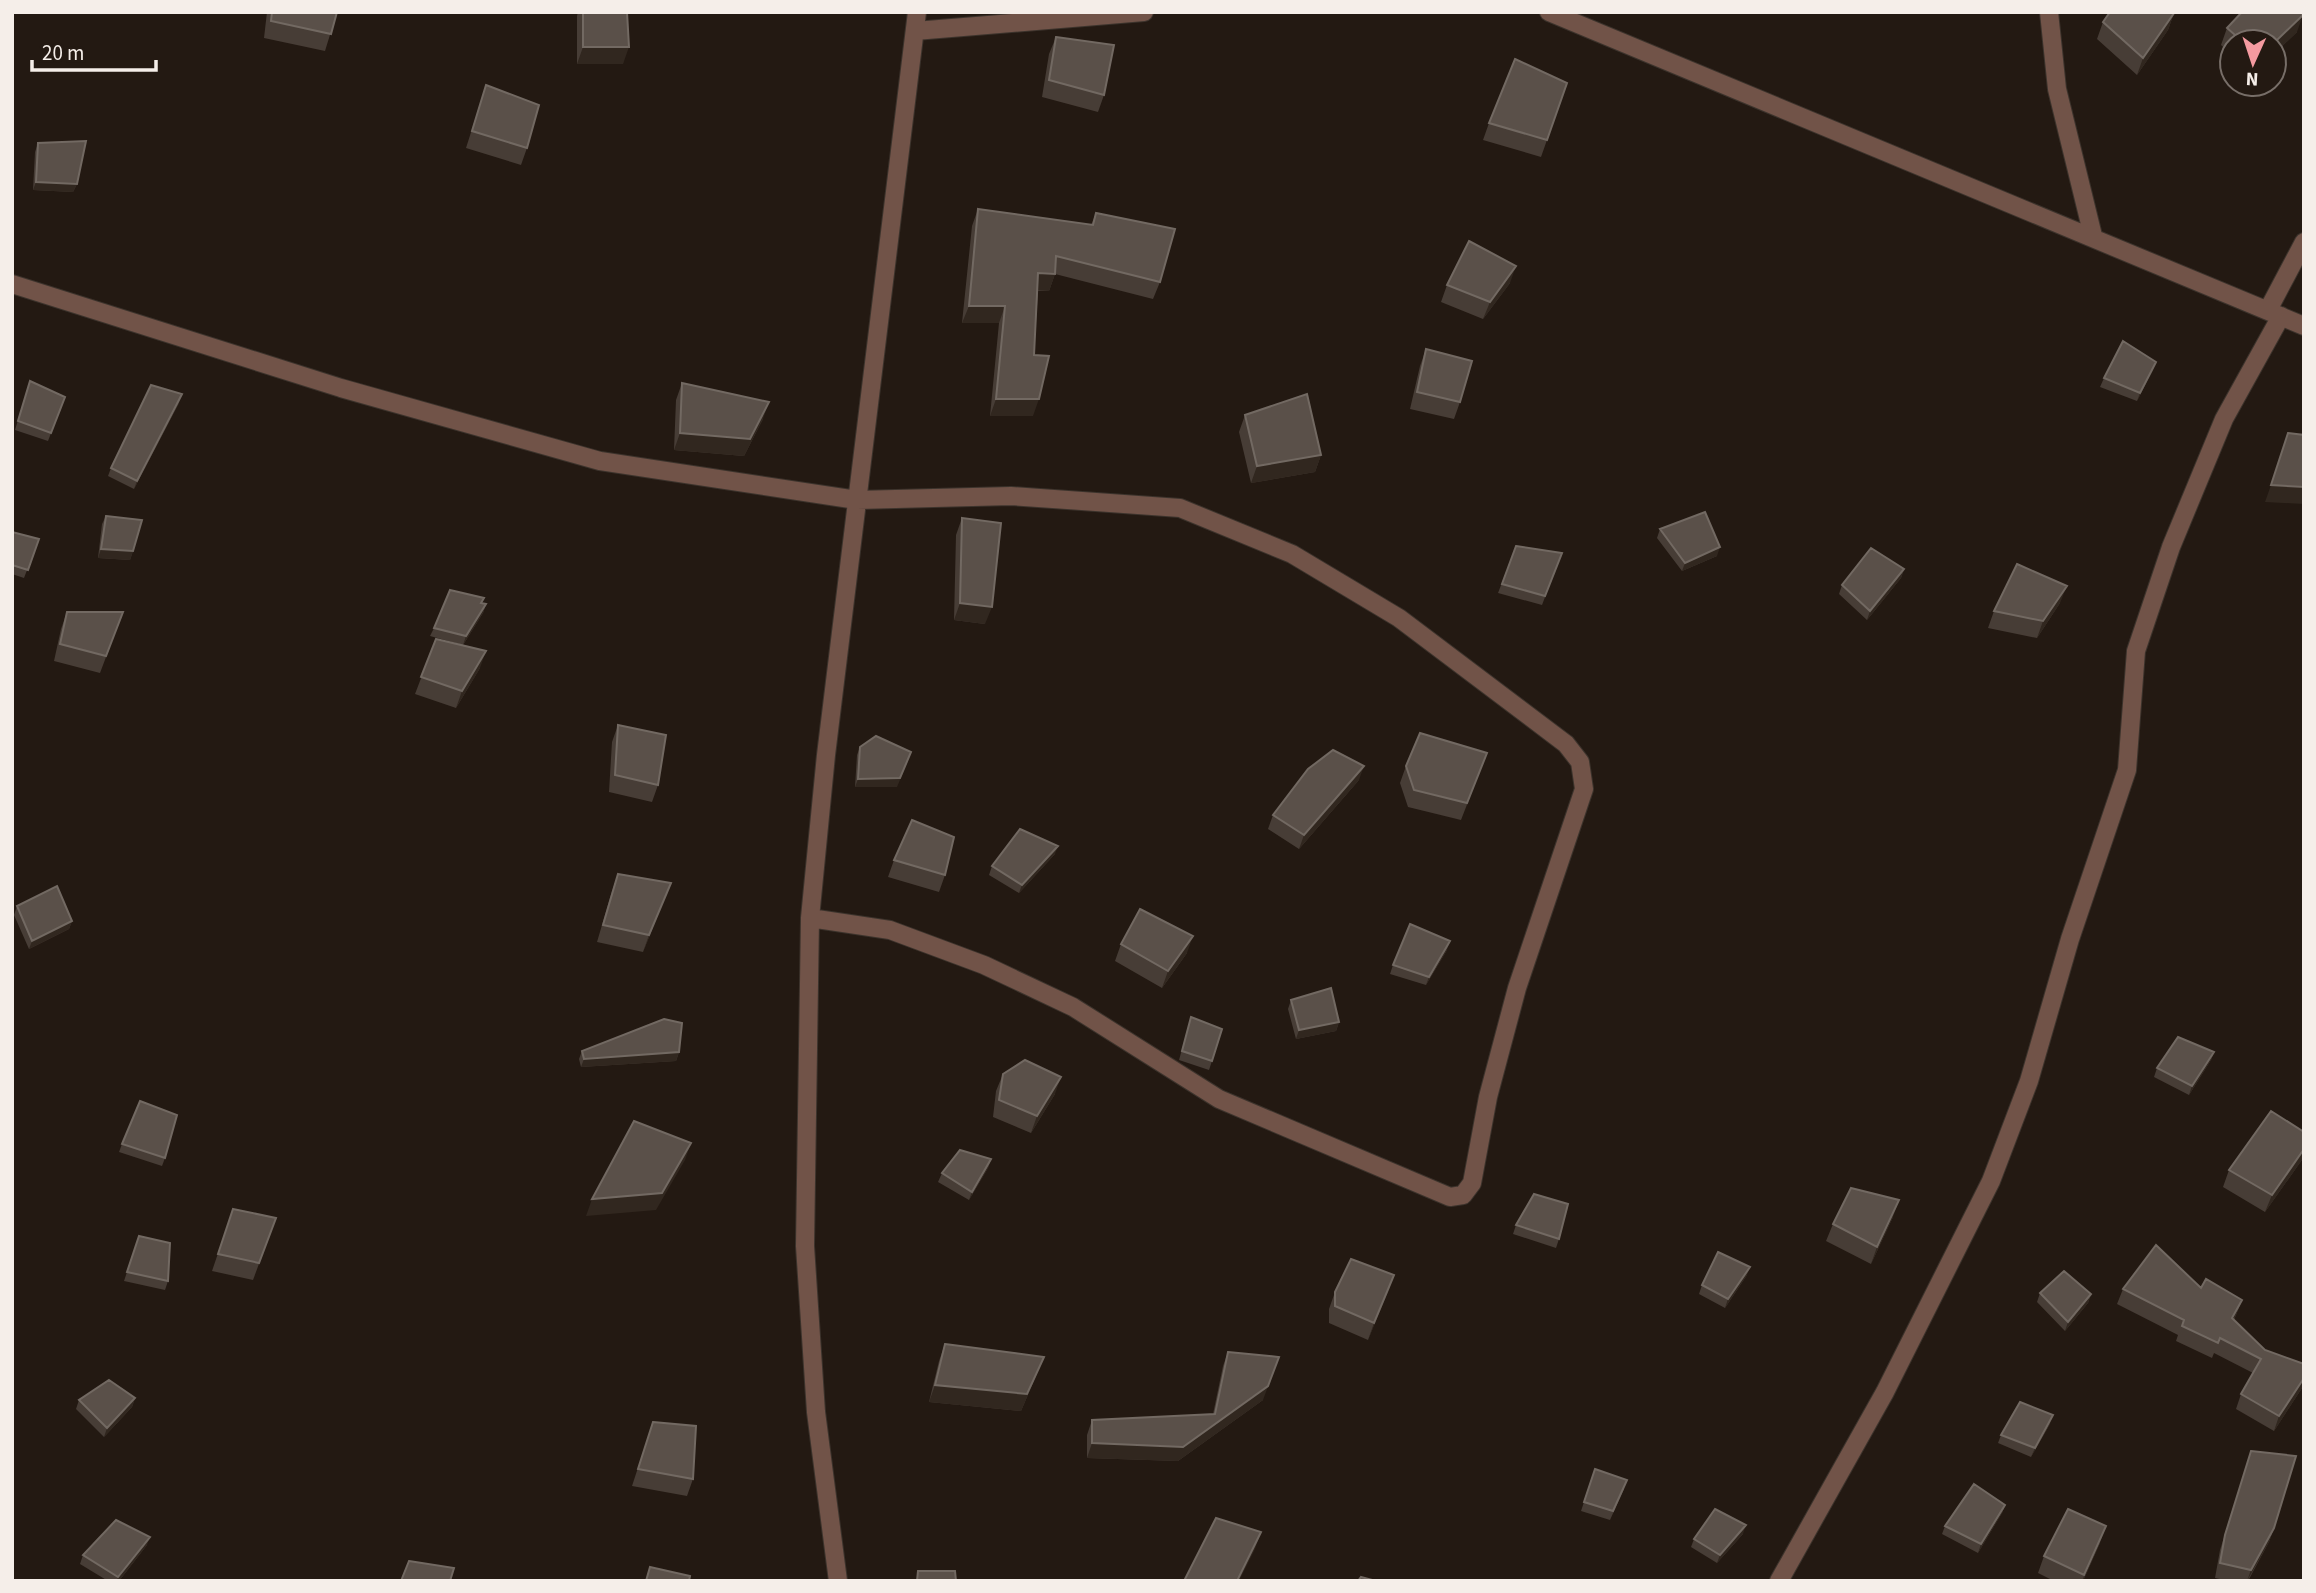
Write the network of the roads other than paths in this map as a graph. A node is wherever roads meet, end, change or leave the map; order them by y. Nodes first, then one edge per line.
1 (917, 12) edge
2 (1144, 12) edge
3 (1549, 12) edge
4 (2049, 12) edge
5 (915, 31) junction
6 (2093, 236) junction
7 (2304, 242) edge
8 (12, 284) edge
9 (2275, 313) junction
10 (2304, 326) edge
11 (857, 500) junction
12 (810, 918) junction
13 (838, 1581) edge
14 (1779, 1581) edge

1 - 5 street
2 - 5 street
3 - 6 street
4 - 6 street
5 - 11 street
6 - 9 street
7 - 9 street
8 - 11 street
9 - 10 street
9 - 14 street
11 - 12 street
11 - 12 street
12 - 13 street

